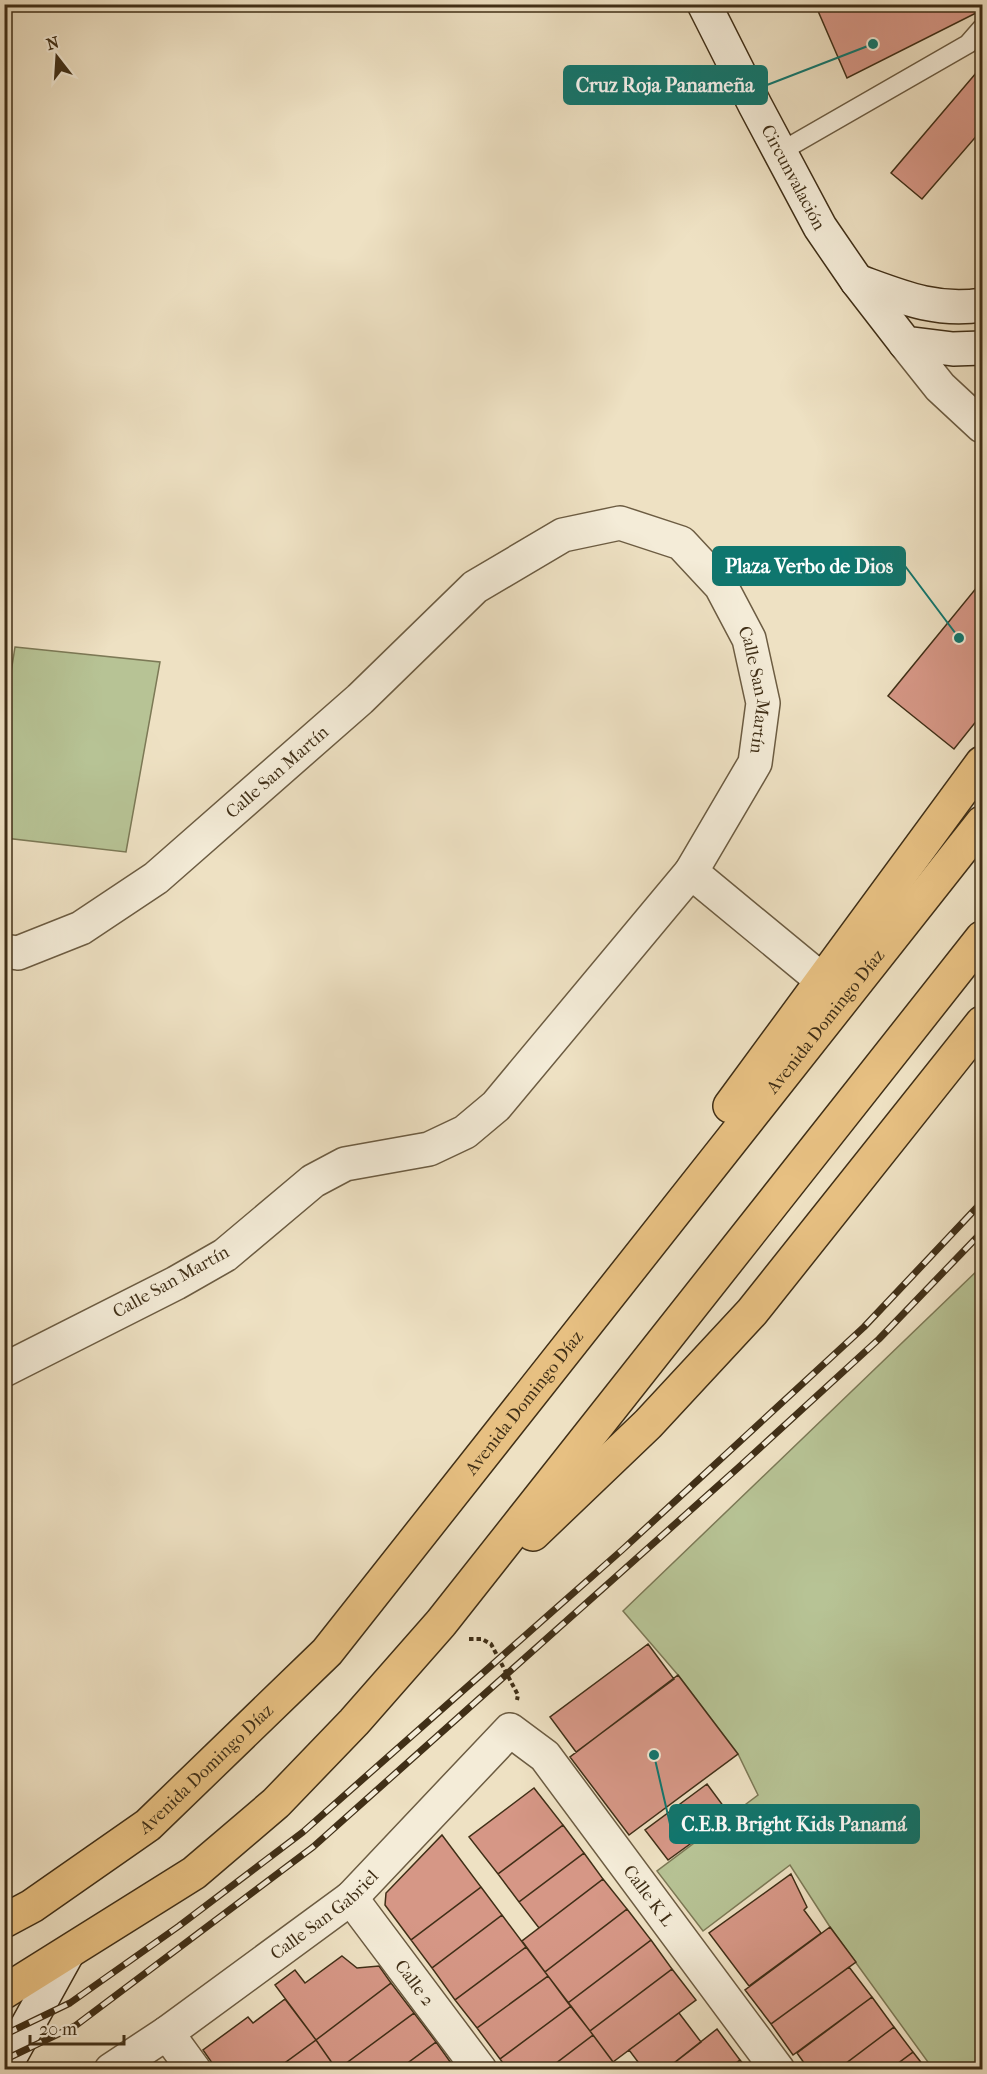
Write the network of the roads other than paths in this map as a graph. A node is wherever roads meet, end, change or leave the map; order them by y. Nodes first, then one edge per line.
1 (704, 4) edge
2 (982, 28) edge
3 (780, 152) junction
4 (857, 281) junction
5 (982, 305) edge
6 (905, 343) junction
7 (982, 348) edge
8 (982, 426) edge
9 (982, 763) edge
10 (982, 823) edge
11 (690, 872) junction
12 (982, 938) edge
13 (4, 951) edge
14 (823, 981) junction
15 (982, 1023) edge
16 (4, 1370) edge
17 (469, 1471) junction
18 (441, 1623) junction
19 (510, 1730) joint
20 (351, 1898) junction
21 (4, 1921) edge
22 (67, 1954) junction
23 (4, 1992) edge
24 (167, 2033) junction
25 (4, 2068) edge
26 (111, 2070) edge
27 (194, 2070) edge
28 (480, 2070) edge
29 (778, 2070) edge

1 - 3 street, Circunvalación
2 - 3 lane
3 - 4 street, Circunvalación
4 - 5 street
4 - 6 street, Circunvalación
6 - 7 street
6 - 8 street, Circunvalación
9 - 14 main road
10 - 17 main road, Avenida Domingo Díaz
11 - 13 street, Calle San Martín
11 - 14 street
11 - 16 street, Calle San Martín
12 - 18 main road
14 - 17 main road
15 - 18 main road
17 - 21 main road, Avenida Domingo Díaz
18 - 22 main road
19 - 20 street, Calle San Gabriel
19 - 29 street, Calle K L
20 - 24 street, Calle San Gabriel
20 - 28 street, Calle 2
22 - 23 main road
22 - 25 street
24 - 26 street, Calle San Gabriel
24 - 27 street

